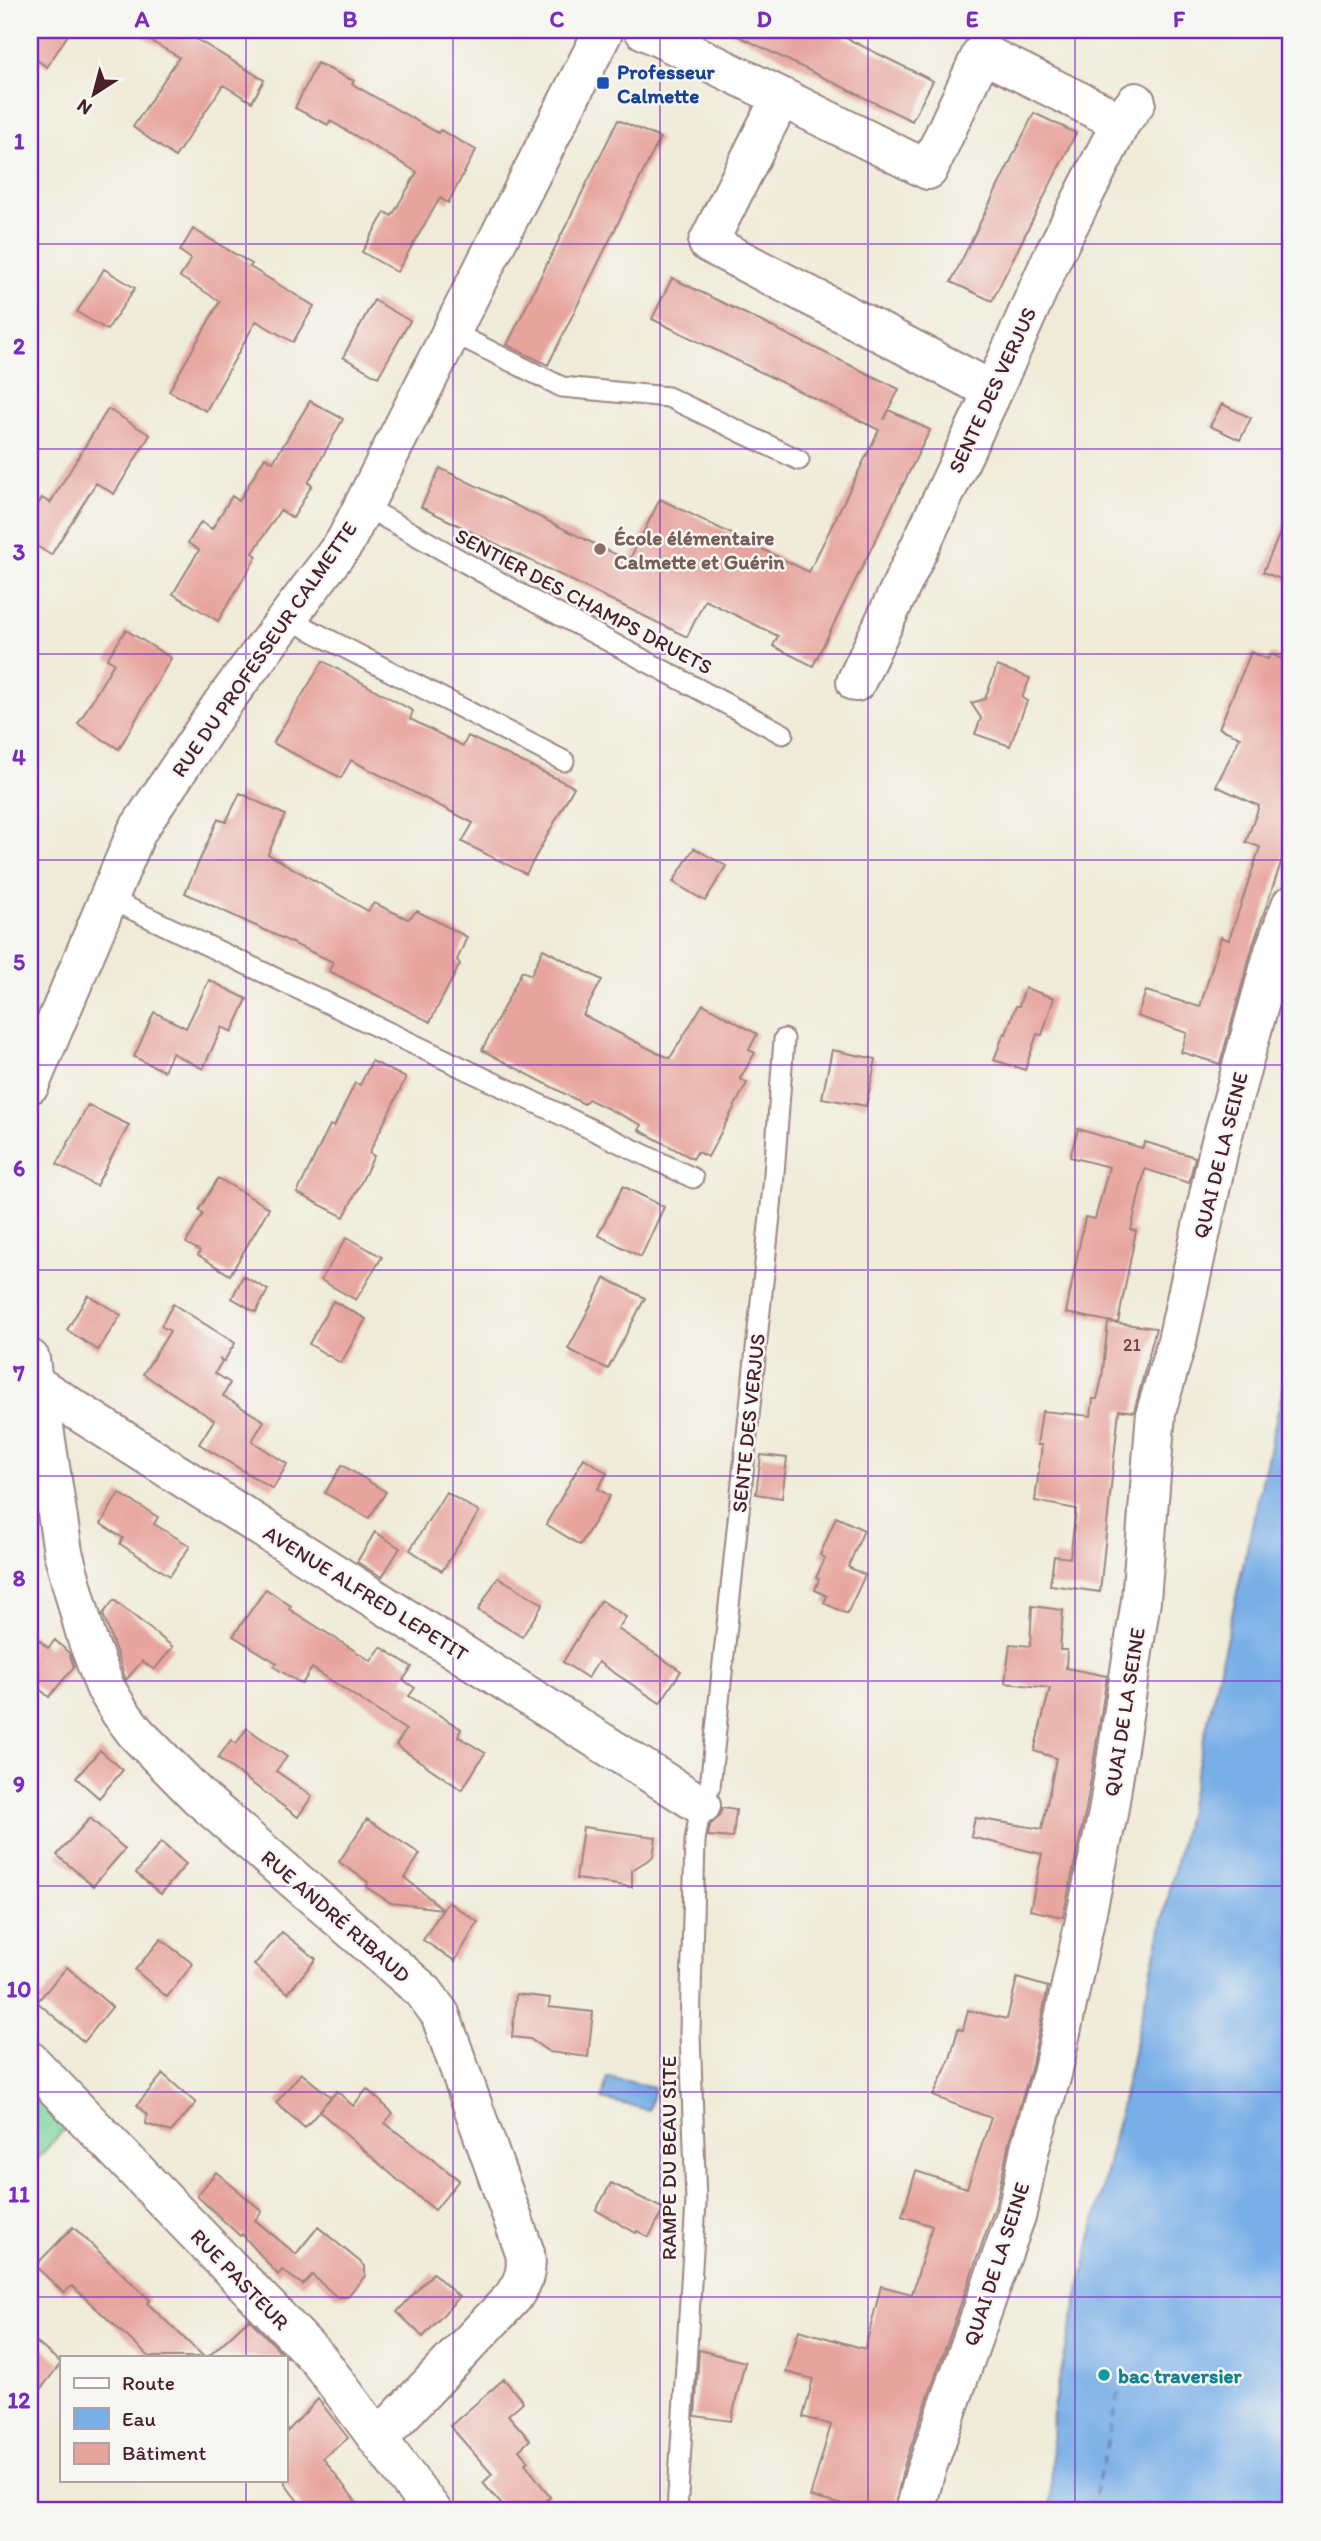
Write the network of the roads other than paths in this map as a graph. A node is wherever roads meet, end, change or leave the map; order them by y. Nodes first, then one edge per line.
1 (604, 30) edge
2 (644, 30) edge
3 (781, 97) junction
4 (452, 332) junction
5 (993, 391) junction
6 (799, 460) dead end
7 (364, 506) junction
8 (287, 618) junction
9 (856, 682) dead end
10 (783, 734) dead end
11 (564, 761) dead end
12 (108, 898) junction
13 (1291, 905) edge
14 (784, 1039) dead end
15 (30, 1084) edge
16 (693, 1178) dead end
17 (31, 1374) edge
18 (701, 1805) junction
19 (30, 2061) edge
20 (379, 2438) junction
21 (432, 2511) edge
22 (677, 2511) edge
23 (915, 2511) edge

1 - 4 street, RUE DU PROFESSEUR CALMETTE
2 - 3 street
3 - 5 street
3 - 5 street, SENTE DES VERJUS
4 - 6 lane
4 - 7 street, RUE DU PROFESSEUR CALMETTE
5 - 9 street, SENTE DES VERJUS
7 - 8 street, RUE DU PROFESSEUR CALMETTE
7 - 10 lane, SENTIER DES CHAMPS DRUETS
8 - 11 lane
8 - 12 street, RUE DU PROFESSEUR CALMETTE
12 - 15 street, RUE DU PROFESSEUR CALMETTE
12 - 16 lane
13 - 23 street, QUAI DE LA SEINE
14 - 18 lane, SENTE DES VERJUS
17 - 18 street, AVENUE ALFRED LEPETIT
17 - 20 street, RUE ANDRÉ RIBAUD
18 - 22 lane, RAMPE DU BEAU SITE
19 - 20 street, RUE PASTEUR
20 - 21 street, RUE PASTEUR

